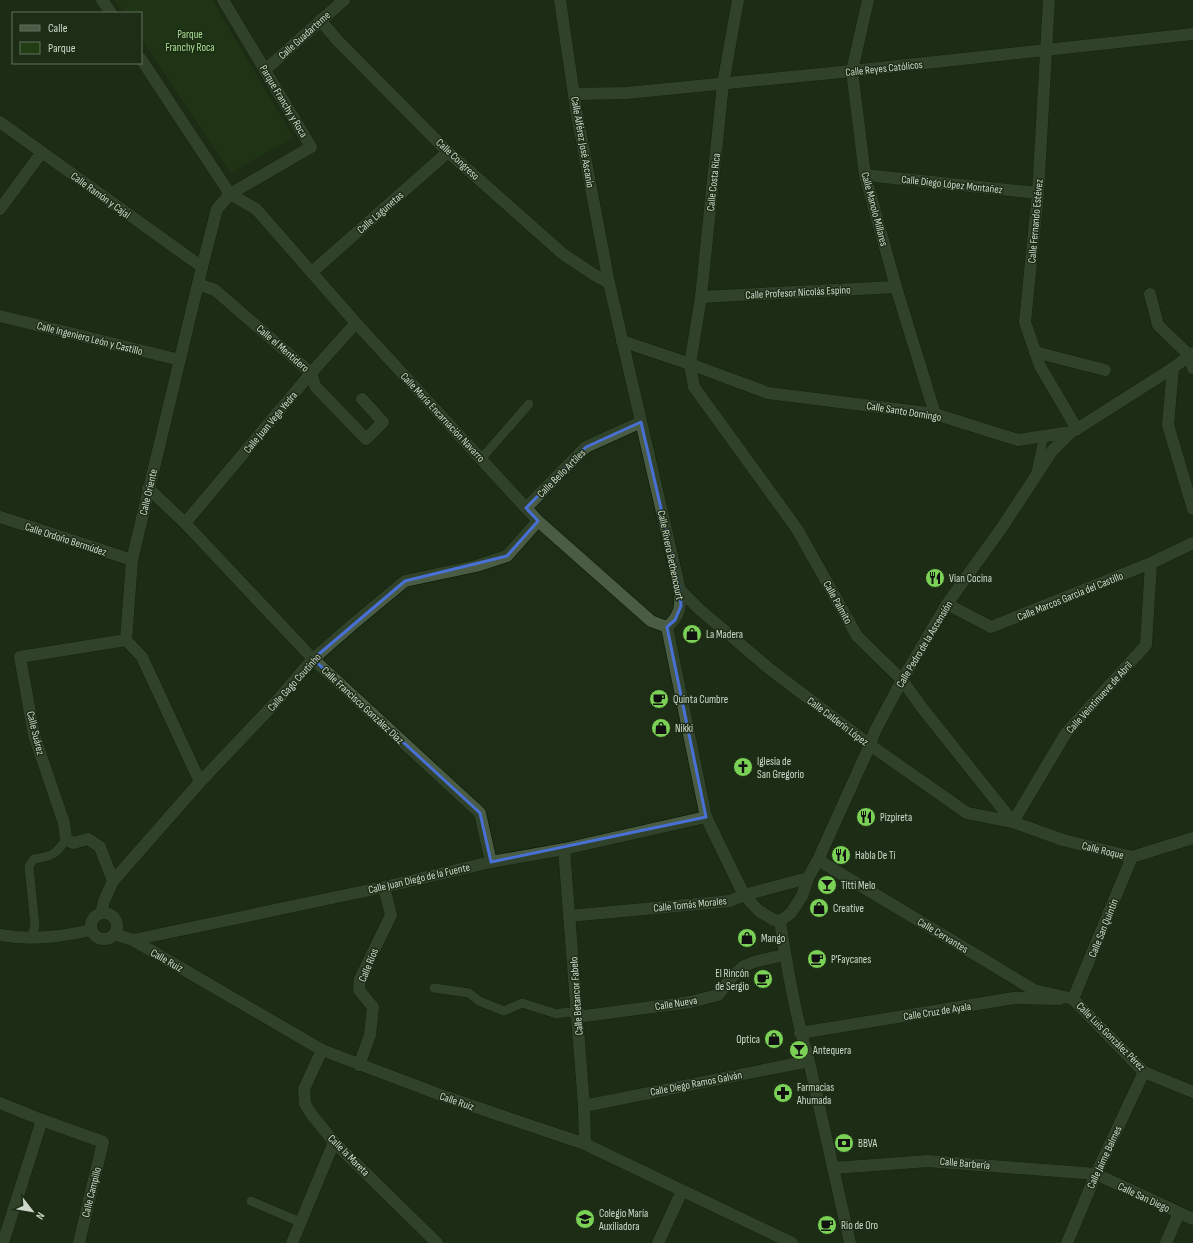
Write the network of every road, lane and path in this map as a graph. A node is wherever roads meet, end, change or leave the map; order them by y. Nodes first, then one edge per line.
1 (102, 0) edge
2 (223, 0) edge
3 (344, 0) edge
4 (560, 0) edge
5 (738, 0) edge
6 (868, 0) edge
7 (1049, 0) edge
8 (110, 12) edge
9 (320, 20) junction
10 (1193, 34) edge
11 (1046, 51) junction
12 (142, 61) edge
13 (265, 70) junction
14 (852, 72) junction
15 (723, 84) junction
16 (574, 94) junction
17 (0, 122) edge
18 (42, 152) junction
19 (448, 152) junction
20 (865, 175) junction
21 (1038, 193) junction
22 (230, 194) junction
23 (0, 209) edge
24 (202, 267) junction
25 (312, 272) junction
26 (609, 283) junction
27 (198, 284) junction
28 (896, 287) junction
29 (1150, 294) dead end
30 (701, 297) junction
31 (0, 316) edge
32 (356, 322) junction
33 (622, 341) junction
34 (1035, 352) junction
35 (1192, 359) edge
36 (180, 360) junction
37 (690, 364) junction
38 (1174, 368) junction
39 (1105, 370) dead end
40 (312, 373) junction
41 (362, 399) dead end
42 (529, 404) dead end
43 (935, 414) junction
44 (641, 422) junction
45 (1074, 431) junction
46 (1044, 436) junction
47 (481, 458) junction
48 (1035, 477) junction
49 (148, 488) junction
50 (526, 508) junction
51 (1193, 509) edge
52 (0, 517) edge
53 (538, 521) junction
54 (185, 523) junction
55 (1193, 543) edge
56 (132, 560) junction
57 (1151, 563) junction
58 (680, 590) junction
59 (947, 604) junction
60 (667, 627) junction
61 (126, 640) junction
62 (313, 659) junction
63 (902, 680) junction
64 (870, 745) junction
65 (200, 782) junction
66 (706, 817) junction
67 (1013, 822) junction
68 (1193, 838) edge
69 (66, 840) junction
70 (564, 849) junction
71 (1132, 857) junction
72 (818, 860) junction
73 (491, 862) junction
74 (808, 878) junction
75 (113, 881) junction
76 (384, 886) junction
77 (744, 894) junction
78 (101, 913) junction
79 (569, 916) junction
80 (777, 921) junction
81 (91, 930) junction
82 (114, 934) junction
83 (0, 935) edge
84 (31, 938) junction
85 (133, 940) junction
86 (785, 955) junction
87 (434, 988) dead end
88 (1074, 999) junction
89 (577, 1014) junction
90 (800, 1033) junction
91 (322, 1050) junction
92 (809, 1061) junction
93 (359, 1065) junction
94 (1144, 1072) junction
95 (1193, 1092) edge
96 (0, 1103) edge
97 (584, 1106) junction
98 (42, 1120) junction
99 (334, 1142) junction
100 (585, 1144) junction
101 (834, 1168) junction
102 (1096, 1174) junction
103 (682, 1192) junction
104 (251, 1201) dead end
105 (1179, 1213) junction
106 (1193, 1219) edge
107 (300, 1222) junction
108 (3, 1243) edge
109 (79, 1243) edge
110 (292, 1243) edge
111 (438, 1243) edge
112 (658, 1243) edge
113 (792, 1243) edge
114 (850, 1243) edge
115 (1066, 1243) edge
116 (1166, 1243) edge

1 - 8 street
2 - 13 street, Parque Franchy y Roca
3 - 9 street, Calle Guadarteme
4 - 16 street, Calle Alférez José Ascanio
5 - 15 street, Calle Costa Rica
6 - 14 street, Calle Manolo Millares
7 - 11 street, Calle Fernando Estévez
9 - 13 street, Calle Guadarteme
9 - 19 street, Calle Congreso
10 - 11 street, Calle Reyes Católicos
11 - 14 street, Calle Reyes Católicos
11 - 21 street, Calle Fernando Estévez
12 - 22 street
13 - 22 street, Parque Franchy y Roca
14 - 15 street, Calle Reyes Católicos
14 - 20 street, Calle Manolo Millares
15 - 16 street, Calle Reyes Católicos
15 - 30 street, Calle Costa Rica
16 - 26 street, Calle Alférez José Ascanio
17 - 18 street, Calle Ramón y Cajal
18 - 23 street
18 - 24 street, Calle Ramón y Cajal
19 - 25 street, Calle Lagunetas
19 - 26 street, Calle Congreso
20 - 21 street, Calle Diego López Montañez
20 - 28 street, Calle Manolo Millares
21 - 34 street, Calle Fernando Estévez
22 - 24 street, Calle Oriente
22 - 25 street, Calle María Encarnación Navarro
24 - 27 street, Calle Oriente
25 - 32 street, Calle María Encarnación Navarro
26 - 33 street, Calle Rivero Bethencourt
27 - 36 street, Calle Oriente
27 - 40 street, Calle el Mentidero
28 - 30 street, Calle Profesor Nicolás Espino
28 - 43 street, Calle Manolo Millares
29 - 35 street
30 - 37 street, Calle Costa Rica
31 - 36 street, Calle Ingeniero León y Castillo
32 - 40 street, Calle Juan Vega Yedra
32 - 47 street, Calle María Encarnación Navarro
33 - 37 street, Calle Santo Domingo
33 - 44 street, Calle Rivero Bethencourt
34 - 39 street
34 - 45 street, Calle Fernando Estévez
35 - 38 street, Calle Santo Domingo
36 - 49 street, Calle Oriente
37 - 43 street, Calle Santo Domingo
37 - 63 street, Calle Palmito
38 - 45 street, Calle Santo Domingo
38 - 51 street
40 - 41 street, Calle el Mentidero
40 - 54 street, Calle Juan Vega Yedra
42 - 47 lane
43 - 46 street, Calle Santo Domingo
44 - 50 street, Calle Bello Artiles
44 - 58 street, Calle Rivero Bethencourt
45 - 46 street, Calle Santo Domingo
45 - 48 street, Calle Pedro de la Ascensión
46 - 48 lane
47 - 50 street, Calle María Encarnación Navarro
48 - 59 street, Calle Pedro de la Ascensión
49 - 54 street, Calle Francisco González Diaz
49 - 56 street, Calle Oriente
50 - 53 street, Calle María Encarnación Navarro
52 - 56 street, Calle Ordoño Bermúdez
53 - 60 street, Calle María Encarnación Navarro
53 - 62 street, Calle Gago Coutinho
54 - 62 street, Calle Francisco González Diaz
55 - 57 street, Calle Marcos García del Castillo
56 - 61 street, Calle Oriente
57 - 59 street, Calle Marcos García del Castillo
57 - 67 street, Calle Veintinueve de Abril
58 - 60 street, Calle Rivero Bethencourt
58 - 64 street, Calle Calderín López
59 - 63 street, Calle Pedro de la Ascensión
60 - 66 street
61 - 65 street
61 - 69 street, Calle Suárez
62 - 65 street, Calle Gago Coutinho
62 - 73 street, Calle Francisco González Diaz
63 - 64 street, Calle Pedro de la Ascensión
63 - 67 street, Calle Palmito
64 - 67 street, Calle Calderín López
64 - 72 street, Calle Pedro de la Ascensión
65 - 75 street, Calle Gago Coutinho
66 - 70 street, Calle Juan Diego de la Fuente
66 - 77 street
67 - 71 street, Calle Roque
68 - 71 street, Calle Roque
69 - 75 street
69 - 84 lane
70 - 73 street, Calle Juan Diego de la Fuente
70 - 79 street, Calle Betancor Fabelo
71 - 88 street, Calle San Quintín
72 - 74 street, Calle Pedro de la Ascensión
72 - 88 street, Calle Cervantes
73 - 76 street, Calle Juan Diego de la Fuente
74 - 77 street, Calle Tomás Morales
74 - 80 street, Calle Pedro de la Ascensión
75 - 78 street, Calle Gago Coutinho
76 - 85 street, Calle Juan Diego de la Fuente
76 - 93 street, Calle Ríos
77 - 79 street, Calle Tomás Morales
77 - 80 street
78 - 81 street
78 - 82 street
79 - 89 street, Calle Betancor Fabelo
80 - 86 street
81 - 82 street
81 - 84 street
82 - 85 street
83 - 84 street
85 - 91 street, Calle Ruiz
86 - 89 street, Calle Nueva
86 - 90 street
87 - 89 lane
88 - 90 street, Calle Cruz de Ayala
88 - 94 street, Calle Luis González Pérez
89 - 97 street, Calle Betancor Fabelo
90 - 92 street
91 - 93 street, Calle Ruiz
91 - 99 street, Calle la Mareta
92 - 97 street, Calle Diego Ramos Galván
92 - 101 street
93 - 100 street, Calle Ruiz
94 - 95 street, Calle Luis González Pérez
94 - 102 street, Calle Jaime Balmes
96 - 98 street
97 - 100 street, Calle Betancor Fabelo
98 - 108 street
98 - 109 street, Calle Campillo
99 - 107 street
99 - 111 street, Calle la Mareta
100 - 103 street, Calle Ruiz
101 - 102 street, Calle Barbería
101 - 114 street
102 - 105 street, Calle San Diego
102 - 115 street, Calle Jaime Balmes
103 - 112 street
103 - 113 street, Calle Ruiz
104 - 107 lane
105 - 106 street, Calle San Diego
105 - 116 street
107 - 110 street

